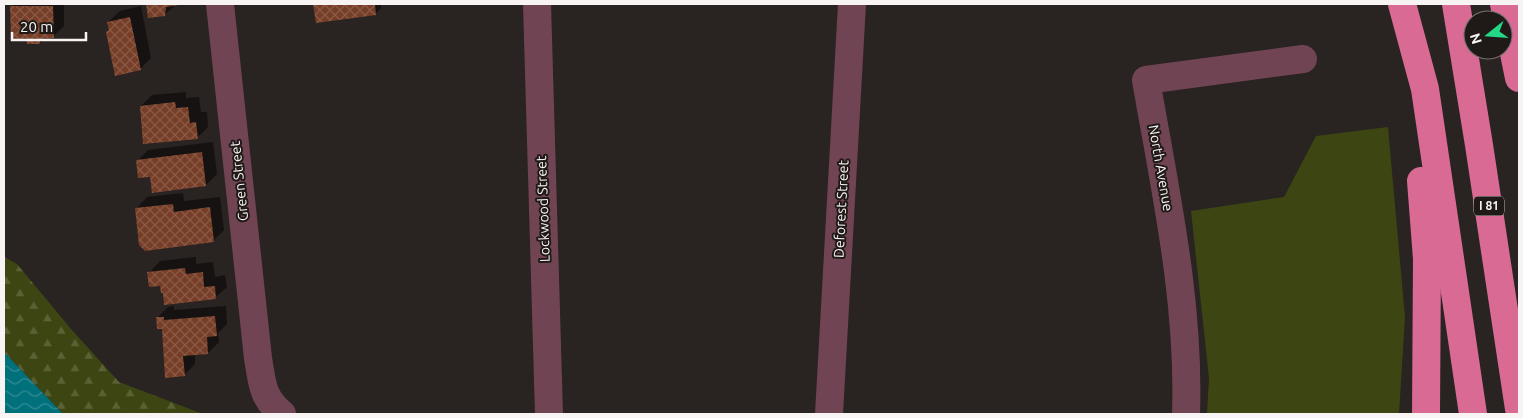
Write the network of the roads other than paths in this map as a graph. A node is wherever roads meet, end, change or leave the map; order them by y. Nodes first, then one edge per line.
1 (220, 4) edge
2 (537, 4) edge
3 (852, 4) edge
4 (1456, 4) edge
5 (1504, 4) edge
6 (1402, 6) edge
7 (1303, 59) dead end
8 (1519, 78) edge
9 (1519, 408) edge
10 (282, 414) edge
11 (549, 414) edge
12 (829, 414) edge
13 (1186, 414) edge
14 (1426, 414) edge
15 (1473, 414) edge

1 - 10 street, Green Street
2 - 11 street, Lockwood Street
3 - 12 street, Deforest Street
4 - 9 highway, I 81
5 - 8 highway
6 - 14 highway
6 - 15 highway
7 - 13 street, North Avenue

